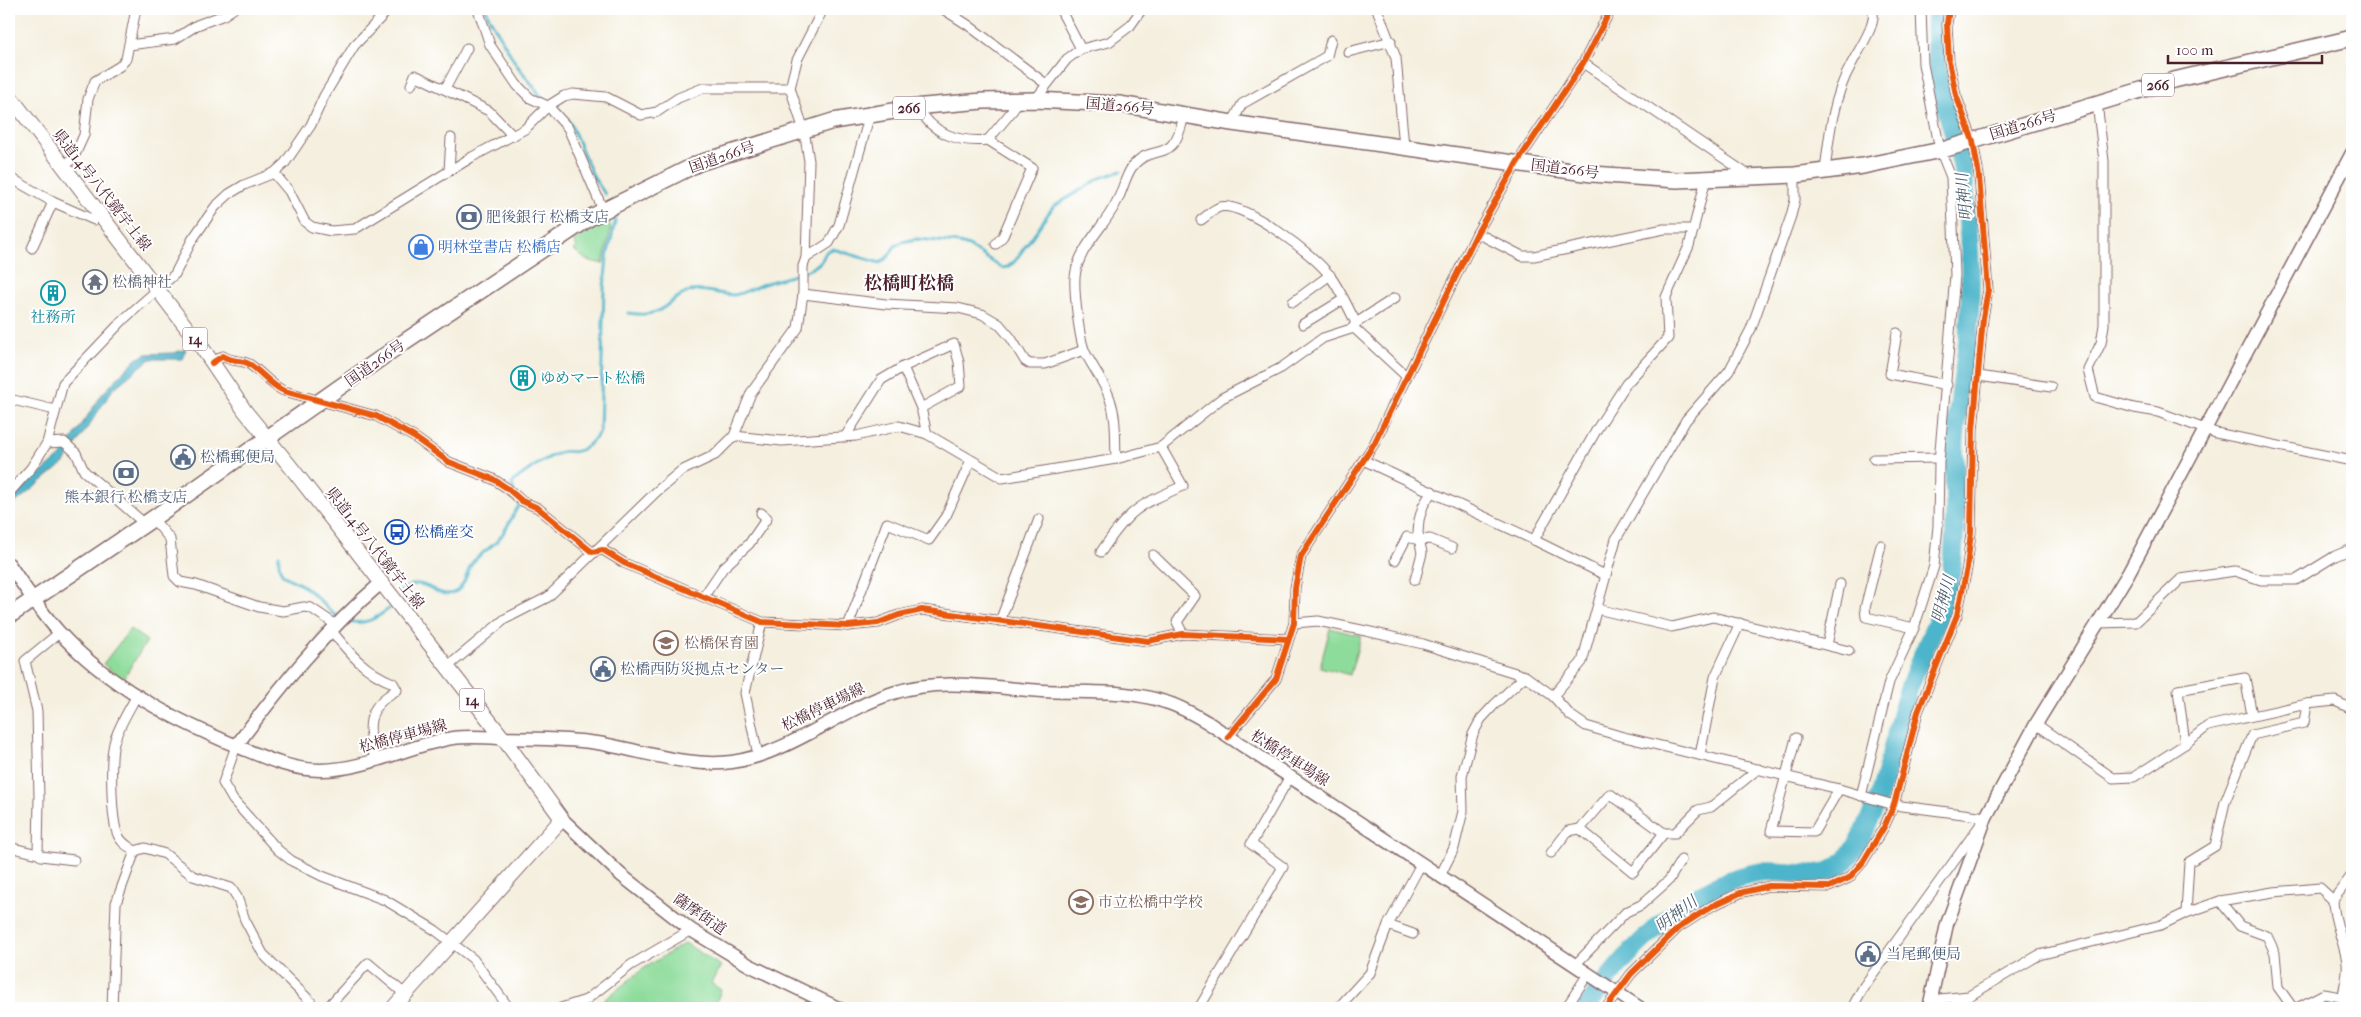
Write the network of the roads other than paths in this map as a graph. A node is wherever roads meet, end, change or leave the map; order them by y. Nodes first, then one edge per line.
1 (136, 9) edge
2 (233, 9) edge
3 (389, 9) edge
4 (478, 9) edge
5 (823, 9) edge
6 (943, 9) edge
7 (1060, 9) edge
8 (1142, 9) edge
9 (1377, 9) edge
10 (1612, 9) edge
11 (1872, 9) edge
12 (1921, 9) edge
13 (1949, 9) edge
14 (2352, 38) edge
15 (1331, 40) dead end
16 (1391, 41) junction
17 (129, 46) junction
18 (466, 48) dead end
19 (1081, 49) junction
20 (1348, 52) dead end
21 (1583, 63) junction
22 (1046, 84) junction
23 (411, 85) dead end
24 (790, 88) junction
25 (445, 89) junction
26 (9, 95) edge
27 (1018, 100) junction
28 (1035, 100) junction
29 (2097, 103) junction
30 (548, 106) junction
31 (918, 107) junction
32 (870, 114) junction
33 (1184, 114) junction
34 (1232, 122) junction
35 (804, 130) junction
36 (513, 136) junction
37 (451, 138) dead end
38 (988, 140) junction
39 (1970, 142) junction
40 (1404, 147) junction
41 (1943, 150) junction
42 (2352, 153) edge
43 (1517, 163) junction
44 (64, 168) junction
45 (449, 171) junction
46 (1825, 171) junction
47 (274, 173) junction
48 (1795, 175) junction
49 (9, 177) edge
50 (1752, 177) junction
51 (1706, 179) junction
52 (53, 202) junction
53 (603, 210) junction
54 (94, 220) dead end
55 (1201, 220) dead end
56 (1694, 229) junction
57 (1477, 233) junction
58 (996, 244) dead end
59 (32, 248) dead end
60 (804, 262) junction
61 (1330, 275) junction
62 (159, 290) junction
63 (803, 294) junction
64 (1395, 298) dead end
65 (1344, 299) junction
66 (1293, 302) dead end
67 (1303, 324) dead end
68 (1355, 325) junction
69 (1897, 333) dead end
70 (1084, 350) junction
71 (212, 364) junction
72 (903, 368) junction
73 (1406, 376) junction
74 (1979, 376) junction
75 (1947, 385) junction
76 (2051, 387) dead end
77 (9, 399) edge
78 (320, 402) junction
79 (920, 408) junction
80 (55, 410) junction
81 (2205, 430) junction
82 (927, 434) junction
83 (734, 436) junction
84 (845, 437) junction
85 (268, 438) junction
86 (47, 443) junction
87 (1161, 447) junction
88 (1939, 458) junction
89 (1116, 459) junction
90 (1874, 459) dead end
91 (972, 460) junction
92 (1364, 460) junction
93 (2352, 461) edge
94 (1432, 491) junction
95 (9, 493) edge
96 (762, 513) dead end
97 (1040, 519) dead end
98 (149, 522) junction
99 (1420, 540) junction
100 (1534, 540) junction
101 (1882, 545) dead end
102 (1452, 548) dead end
103 (2352, 549) edge
104 (592, 552) junction
105 (1101, 552) dead end
106 (1153, 556) dead end
107 (1395, 560) dead end
108 (9, 564) edge
109 (1605, 575) junction
110 (1415, 580) dead end
111 (381, 583) junction
112 (1840, 584) dead end
113 (704, 596) junction
114 (33, 600) junction
115 (1597, 609) junction
116 (9, 616) edge
117 (1000, 621) junction
118 (762, 622) junction
119 (338, 623) junction
120 (1294, 623) junction
121 (1740, 623) junction
122 (2098, 623) junction
123 (848, 626) junction
124 (1914, 628) junction
125 (59, 632) junction
126 (1183, 634) junction
127 (1288, 639) junction
128 (1827, 645) junction
129 (1849, 651) dead end
130 (446, 668) junction
131 (1525, 676) junction
132 (137, 695) junction
133 (1554, 696) junction
134 (2307, 704) junction
135 (2352, 709) edge
136 (2252, 715) junction
137 (2036, 724) junction
138 (1228, 737) junction
139 (503, 738) junction
140 (1796, 738) dead end
141 (2185, 744) junction
142 (236, 746) junction
143 (758, 755) junction
144 (1700, 755) junction
145 (375, 760) junction
146 (1758, 769) junction
147 (1785, 776) junction
148 (1289, 778) junction
149 (1839, 789) junction
150 (1866, 798) junction
151 (1893, 805) junction
152 (1986, 817) junction
153 (562, 819) junction
154 (1580, 829) junction
155 (1664, 833) junction
156 (9, 847) edge
157 (135, 851) junction
158 (1552, 853) dead end
159 (38, 854) junction
160 (74, 860) dead end
161 (1682, 860) dead end
162 (1422, 864) junction
163 (2352, 875) edge
164 (1440, 876) junction
165 (2332, 900) junction
166 (2220, 901) junction
167 (2186, 913) junction
168 (1388, 925) junction
169 (691, 930) junction
170 (1413, 934) dead end
171 (451, 942) junction
172 (2350, 960) edge
173 (1575, 965) junction
174 (1591, 976) junction
175 (1614, 992) junction
176 (406, 995) junction
177 (2342, 997) junction
178 (1930, 1004) edge
179 (504, 1006) edge
180 (112, 1008) edge
181 (314, 1008) edge
182 (327, 1008) edge
183 (394, 1008) edge
184 (562, 1008) edge
185 (838, 1008) edge
186 (1199, 1008) edge
187 (1338, 1008) edge
188 (1566, 1008) edge
189 (1606, 1008) edge
190 (1640, 1008) edge
191 (1852, 1008) edge
192 (2293, 1008) edge
193 (2297, 1008) edge
194 (2344, 1008) edge

1 - 17 street
2 - 17 street
3 - 47 street
4 - 30 street
5 - 24 street
6 - 22 street
7 - 19 street
8 - 19 street
9 - 16 street
10 - 21 street
11 - 46 street
12 - 41 street
13 - 39 street
14 - 29 highway, 国道266号 / 266
15 - 34 street
16 - 20 street
16 - 40 street
17 - 44 street
18 - 25 street
19 - 22 street
21 - 43 street
21 - 50 street
22 - 28 street
23 - 25 street
24 - 30 street
24 - 35 street
25 - 36 street
26 - 44 main road, 県道14号八代鏡宇土線 / 14
27 - 28 highway, 国道266号 / 266
27 - 31 highway, 国道266号 / 266
27 - 38 street
28 - 33 highway, 国道266号 / 266
29 - 39 highway, 国道266号 / 266
29 - 81 street
30 - 36 street
30 - 53 street
31 - 32 highway, 国道266号 / 266
31 - 38 street
32 - 35 highway, 国道266号 / 266
32 - 60 street
33 - 34 highway, 国道266号 / 266
33 - 70 street
34 - 40 highway, 国道266号 / 266
35 - 53 highway, 国道266号 / 266
35 - 60 street
36 - 45 street
37 - 45 street
38 - 58 street
39 - 41 highway, 国道266号 / 266
39 - 74 street
40 - 43 highway, 国道266号 / 266
41 - 46 highway, 国道266号 / 266
41 - 75 street
42 - 81 main road
43 - 51 highway, 国道266号 / 266
43 - 57 street
44 - 62 main road, 県道14号八代鏡宇土線 / 14
45 - 47 street
46 - 48 highway, 国道266号 / 266
47 - 62 street
48 - 50 highway, 国道266号 / 266
48 - 109 street
49 - 52 street
50 - 51 highway, 国道266号 / 266
51 - 56 street
52 - 54 street
52 - 59 street
53 - 78 highway, 国道266号 / 266
55 - 61 street
56 - 57 street
56 - 100 street
57 - 73 street
60 - 63 street
61 - 65 street
61 - 66 street
62 - 71 main road, 県道14号八代鏡宇土線 / 14
62 - 80 street
63 - 70 street
63 - 83 street
64 - 68 street
65 - 67 street
65 - 68 street
68 - 73 street
68 - 87 street
69 - 75 street
70 - 89 street
71 - 78 street
71 - 85 main road, 県道14号八代鏡宇土線 / 14
72 - 79 street
72 - 79 street
72 - 84 street
73 - 92 street
74 - 76 street
74 - 151 street
75 - 88 street
77 - 80 street
78 - 85 highway, 国道266号 / 266
78 - 104 street
79 - 82 street
80 - 86 street
81 - 93 street
81 - 122 main road
82 - 84 street
82 - 91 street
83 - 84 street
83 - 104 street
85 - 98 highway, 国道266号 / 266
85 - 111 main road, 県道14号八代鏡宇土線 / 14
86 - 95 street
86 - 98 street
87 - 89 street
87 - 105 street
88 - 90 street
88 - 124 street
89 - 91 street
91 - 123 street
92 - 94 street
92 - 120 street
94 - 99 street
94 - 100 street
96 - 113 street
97 - 117 street
98 - 114 highway, 国道266号 / 266
98 - 119 street
99 - 102 street
99 - 107 street
99 - 110 street
100 - 109 street
101 - 124 street
103 - 122 street
104 - 113 street
104 - 130 street
106 - 126 street
108 - 114 main road, 松橋停車場線
109 - 115 street
111 - 119 main road
111 - 130 main road, 県道14号八代鏡宇土線 / 14
112 - 128 street
113 - 118 street
114 - 116 highway, 国道266号 / 266
114 - 125 main road, 松橋停車場線
115 - 121 street
115 - 133 street
117 - 123 street
117 - 126 street
118 - 123 street
118 - 143 street
119 - 142 main road
119 - 145 street
120 - 127 street
120 - 131 street
121 - 128 street
121 - 144 street
122 - 137 main road
124 - 150 street
125 - 132 main road, 松橋停車場線
125 - 159 street
126 - 127 street
127 - 138 street
128 - 129 street
130 - 139 main road, 県道14号八代鏡宇土線 / 14
131 - 133 street
131 - 164 street
132 - 142 main road, 松橋停車場線
132 - 157 street
133 - 144 street
134 - 135 street
134 - 136 street
134 - 167 street
136 - 141 street
136 - 141 street
137 - 141 street
137 - 152 main road
138 - 143 main road, 松橋停車場線
138 - 148 main road, 松橋停車場線
139 - 143 main road, 松橋停車場線
139 - 145 main road, 松橋停車場線
139 - 153 main road, 県道14号八代鏡宇土線 / 14
140 - 147 street
142 - 145 main road, 松橋停車場線
142 - 171 street
144 - 146 street
146 - 147 street
146 - 155 street
147 - 149 street
147 - 149 street
148 - 162 main road, 松橋停車場線
148 - 186 street
149 - 150 street
150 - 151 street
151 - 152 street
151 - 175 street
152 - 178 main road
152 - 191 street
153 - 169 main road, 薩摩街道
153 - 171 main road
154 - 155 street
154 - 155 street
154 - 158 street
156 - 159 street
157 - 180 street
157 - 181 street
159 - 160 street
161 - 173 street
162 - 164 main road, 松橋停車場線
162 - 168 street
163 - 165 street
164 - 173 main road, 松橋停車場線
165 - 166 street
165 - 172 street
166 - 167 street
166 - 192 street
167 - 178 street
168 - 170 street
168 - 187 street
169 - 184 street
169 - 185 main road, 薩摩街道
171 - 176 main road
171 - 179 street
172 - 177 street
173 - 174 main road, 松橋停車場線
174 - 175 main road, 松橋停車場線
174 - 188 street
175 - 189 street
175 - 190 main road, 松橋停車場線
176 - 182 street
176 - 183 main road
177 - 193 street
177 - 194 street

